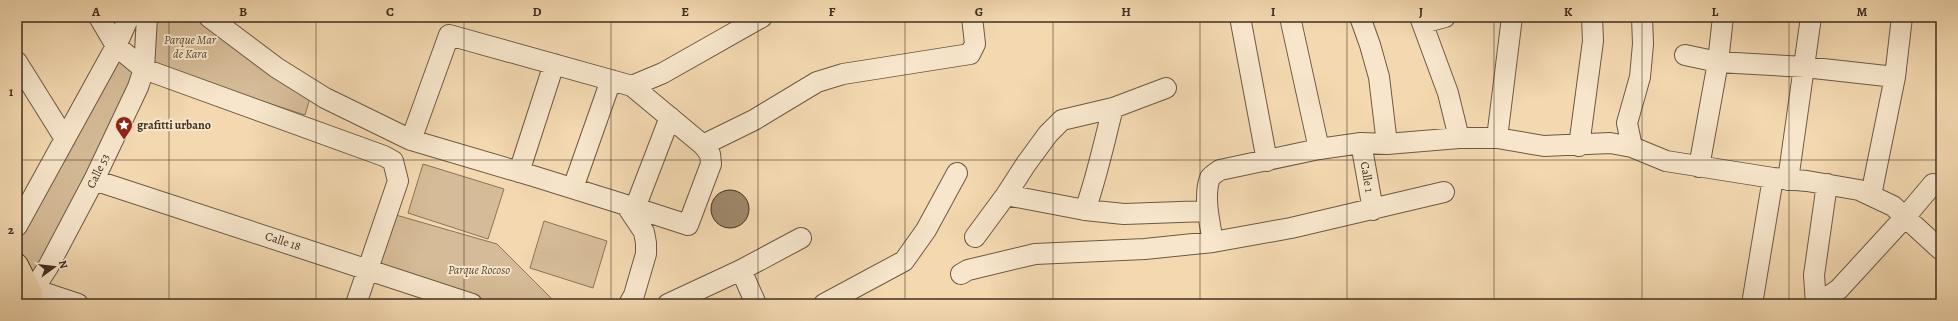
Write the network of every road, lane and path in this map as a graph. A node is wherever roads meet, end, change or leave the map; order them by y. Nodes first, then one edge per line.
1 (98, 17) edge
2 (129, 17) edge
3 (147, 17) edge
4 (209, 17) edge
5 (762, 17) edge
6 (972, 17) edge
7 (1240, 17) edge
8 (1290, 17) edge
9 (1360, 17) edge
10 (1445, 17) edge
11 (1512, 17) edge
12 (1592, 17) edge
13 (1642, 17) edge
14 (1723, 17) edge
15 (1811, 17) edge
16 (1902, 17) edge
17 (1422, 20) edge
18 (116, 46) junction
19 (1685, 55) dead end
20 (17, 62) edge
21 (1718, 62) junction
22 (554, 64) junction
23 (1805, 67) junction
24 (144, 69) junction
25 (1894, 77) junction
26 (611, 80) junction
27 (632, 86) junction
28 (1166, 88) dead end
29 (1113, 108) junction
30 (670, 117) junction
31 (1459, 138) junction
32 (1497, 138) junction
33 (65, 139) junction
34 (411, 140) junction
35 (1361, 144) junction
36 (1387, 144) junction
37 (703, 145) junction
38 (1579, 146) junction
39 (1632, 147) junction
40 (1319, 149) junction
41 (1268, 160) junction
42 (1699, 167) junction
43 (519, 172) junction
44 (957, 173) dead end
45 (1781, 179) junction
46 (94, 180) junction
47 (1827, 184) junction
48 (1933, 184) dead end
49 (573, 188) junction
50 (1444, 192) dead end
51 (1006, 195) junction
52 (1871, 195) junction
53 (631, 207) junction
54 (1085, 210) junction
55 (1373, 210) junction
56 (1207, 211) junction
57 (1906, 216) junction
58 (17, 226) edge
59 (975, 237) dead end
60 (801, 238) dead end
61 (1213, 242) junction
62 (1941, 250) edge
63 (17, 265) edge
64 (369, 269) junction
65 (741, 270) junction
66 (961, 274) dead end
67 (29, 299) edge
68 (78, 304) edge
69 (356, 304) edge
70 (472, 304) edge
71 (629, 304) edge
72 (668, 304) edge
73 (756, 304) edge
74 (824, 304) edge
75 (1752, 304) edge
76 (1817, 304) edge

1 - 18 street
2 - 18 street
3 - 24 street, Calle 53
4 - 34 street
5 - 27 street
6 - 37 street
7 - 41 street
8 - 40 street
9 - 36 street
10 - 17 street
11 - 32 street
12 - 38 street
13 - 39 street
14 - 21 street
15 - 23 street
16 - 25 street
17 - 31 street
18 - 24 street
18 - 33 street
19 - 21 street
20 - 33 street
21 - 23 street
21 - 42 street
22 - 26 street
22 - 34 street
22 - 43 street
23 - 25 street
23 - 45 street
24 - 46 street, Calle 53
24 - 64 street
25 - 52 street
26 - 27 street
26 - 49 street
27 - 30 street
28 - 29 street
29 - 51 street
29 - 54 street
30 - 37 street
30 - 53 street
31 - 32 street
31 - 36 street
32 - 38 street
33 - 58 street
34 - 43 street
35 - 36 street
35 - 40 street
35 - 55 street, Calle 1
37 - 53 street
38 - 39 street
39 - 42 street
40 - 41 street
41 - 56 street
42 - 45 street
43 - 49 street
44 - 74 street
45 - 47 street
45 - 75 street
46 - 64 street, Calle 18
46 - 67 street, Calle 53
47 - 52 street
47 - 76 street
48 - 57 street
49 - 53 street
50 - 55 street
51 - 54 street
51 - 59 street
52 - 57 street
53 - 71 street
54 - 56 street
55 - 61 street
56 - 61 street
57 - 62 street
57 - 76 street
60 - 65 street
61 - 66 street
63 - 67 main road
64 - 69 street
64 - 70 street, Calle 18
65 - 72 street
65 - 73 street
67 - 68 street

